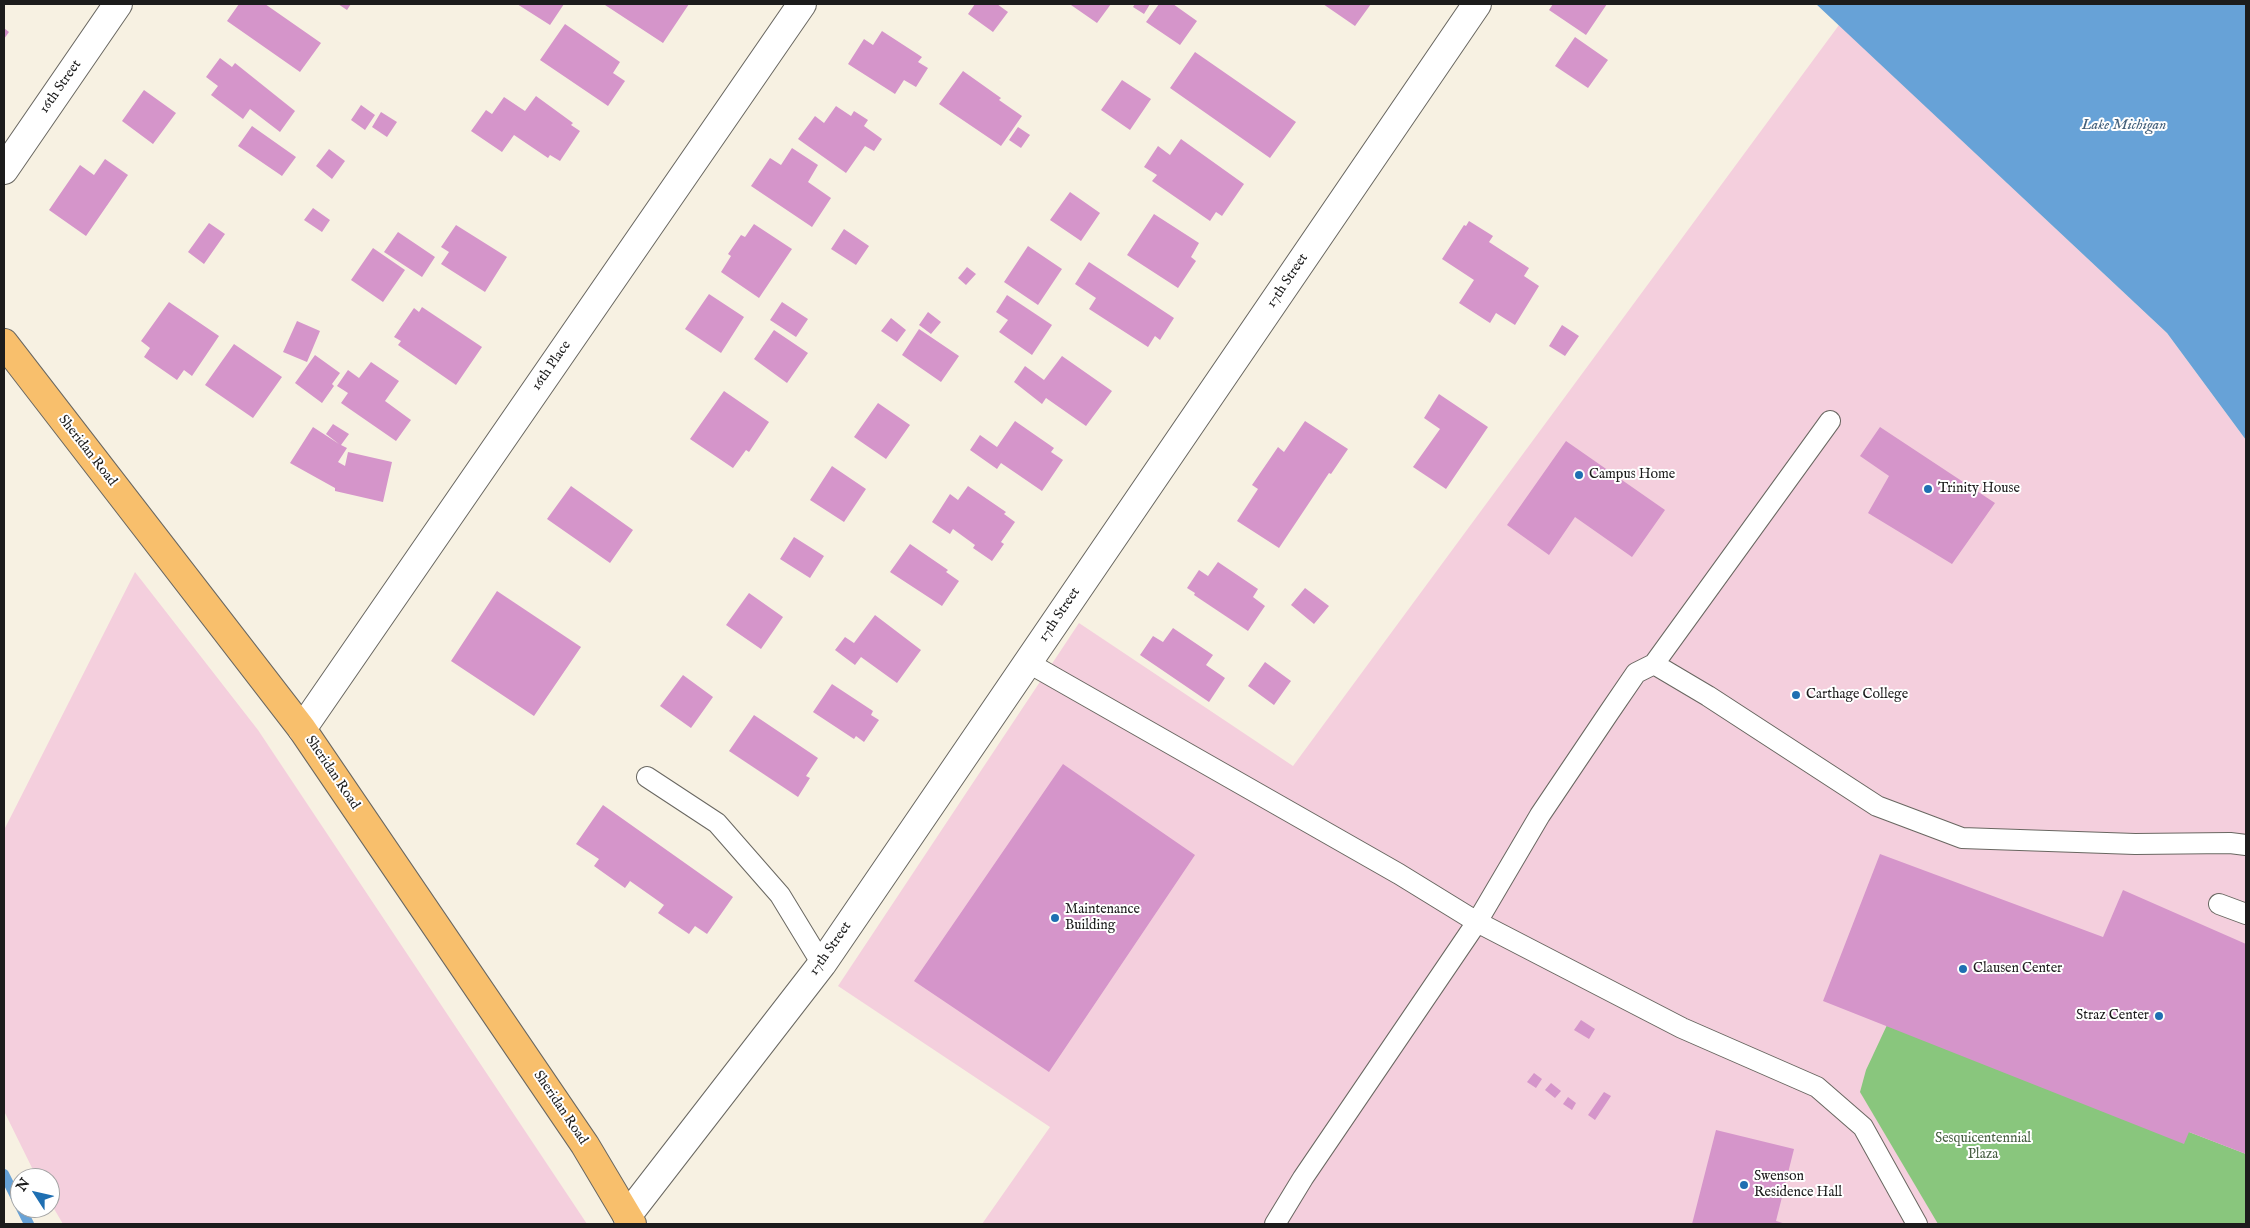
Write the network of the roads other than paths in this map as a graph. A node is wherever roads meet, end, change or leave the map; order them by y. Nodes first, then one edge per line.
1 (118, 4) edge
2 (802, 4) edge
3 (1477, 4) edge
4 (4, 170) edge
5 (4, 343) edge
6 (1830, 421) dead end
7 (1027, 662) junction
8 (1654, 664) junction
9 (302, 728) junction
10 (647, 777) dead end
11 (2246, 845) edge
12 (2219, 904) dead end
13 (2246, 914) edge
14 (1477, 922) junction
15 (822, 964) junction
16 (630, 1220) edge
17 (1275, 1224) edge
18 (1916, 1224) edge

1 - 4 street, 16th Street
2 - 9 street, 16th Place
3 - 7 street, 17th Street
5 - 9 main road, Sheridan Road
6 - 8 lane
7 - 14 lane
7 - 15 street, 17th Street
8 - 11 lane
8 - 14 lane
9 - 16 main road, Sheridan Road
10 - 15 lane
12 - 13 lane
14 - 17 lane
14 - 18 lane
15 - 16 street, 17th Street

